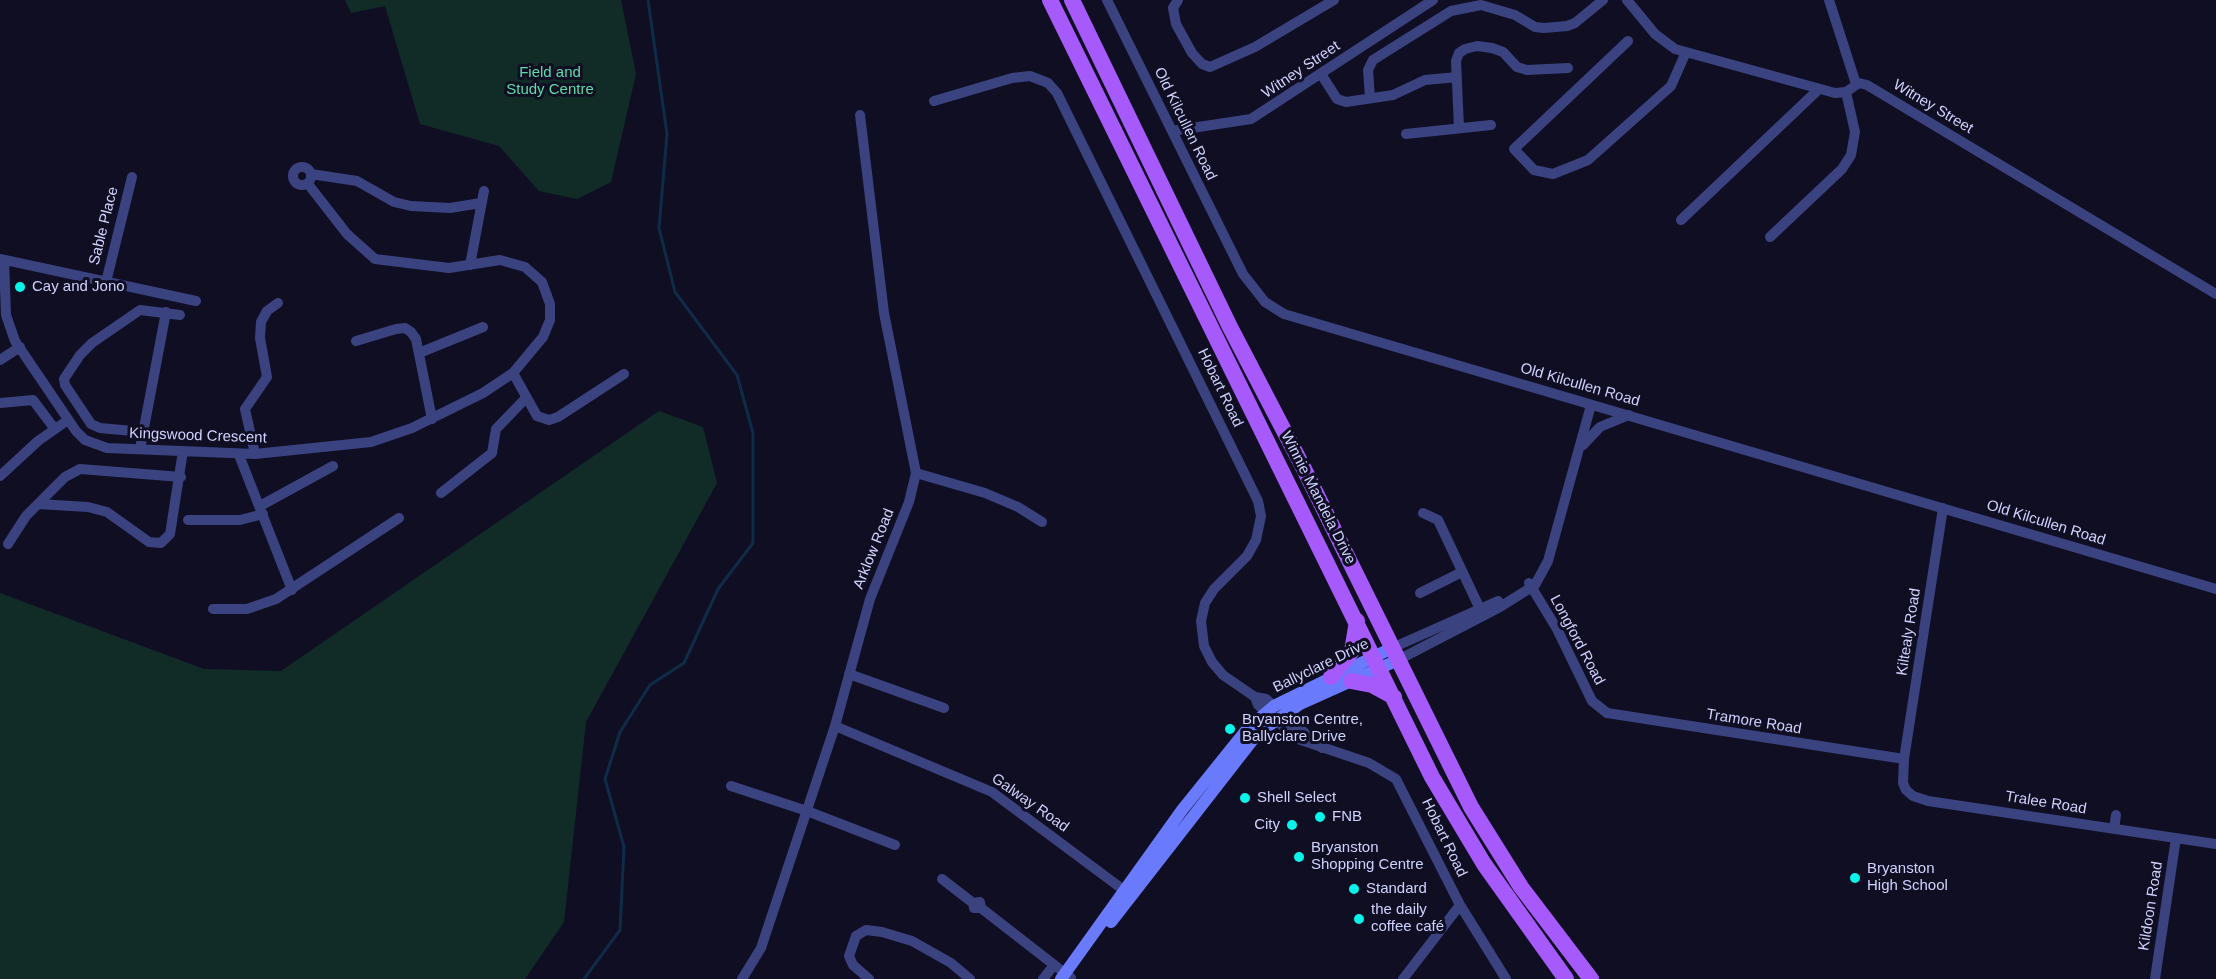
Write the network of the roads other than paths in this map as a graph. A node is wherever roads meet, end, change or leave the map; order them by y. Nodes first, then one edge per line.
1 (1050, 0) edge
2 (1072, 0) edge
3 (1107, 0) edge
4 (1178, 0) edge
5 (1334, 0) edge
6 (1433, 0) edge
7 (1603, 0) edge
8 (1627, 0) edge
9 (1829, 0) edge
10 (1628, 41) dead end
11 (1686, 52) junction
12 (1568, 68) dead end
13 (1321, 74) junction
14 (1457, 77) junction
15 (1856, 84) junction
16 (1819, 89) junction
17 (1846, 92) junction
18 (1370, 98) junction
19 (934, 101) dead end
20 (860, 115) dead end
21 (1491, 125) dead end
22 (1459, 128) junction
23 (1172, 131) junction
24 (1406, 134) dead end
25 (132, 177) dead end
26 (484, 191) dead end
27 (481, 203) junction
28 (1681, 220) dead end
29 (1770, 237) dead end
30 (2, 260) edge
31 (470, 265) junction
32 (106, 282) junction
33 (2216, 294) edge
34 (196, 301) dead end
35 (278, 303) dead end
36 (166, 312) junction
37 (180, 315) dead end
38 (483, 327) dead end
39 (356, 341) dead end
40 (20, 347) junction
41 (419, 353) junction
42 (0, 360) edge
43 (513, 373) junction
44 (624, 374) dead end
45 (526, 398) junction
46 (0, 403) edge
47 (1591, 405) junction
48 (1629, 415) junction
49 (432, 419) junction
50 (68, 420) junction
51 (54, 429) junction
52 (144, 432) junction
53 (140, 449) junction
54 (1579, 450) junction
55 (183, 451) junction
56 (239, 454) junction
57 (255, 454) junction
58 (333, 466) dead end
59 (916, 473) junction
60 (0, 476) edge
61 (181, 477) junction
62 (441, 493) dead end
63 (38, 504) junction
64 (1943, 508) junction
65 (261, 510) junction
66 (1423, 513) dead end
67 (399, 518) dead end
68 (188, 520) dead end
69 (1042, 522) dead end
70 (8, 544) dead end
71 (1462, 572) junction
72 (1530, 586) junction
73 (292, 590) junction
74 (2216, 590) edge
75 (1420, 592) dead end
76 (213, 609) dead end
77 (1480, 609) junction
78 (1357, 621) junction
79 (1395, 654) junction
80 (1377, 662) junction
81 (849, 674) junction
82 (1331, 677) junction
83 (1351, 681) junction
84 (1394, 697) junction
85 (944, 708) dead end
86 (1600, 710) joint
87 (1274, 713) junction
88 (835, 726) junction
89 (1904, 759) junction
90 (731, 786) dead end
91 (807, 811) junction
92 (2116, 815) dead end
93 (2114, 829) junction
94 (2176, 838) junction
95 (2216, 844) edge
96 (896, 845) dead end
97 (942, 879) dead end
98 (1127, 893) junction
99 (1460, 905) junction
100 (1054, 965) junction
101 (1067, 977) edge
102 (742, 979) edge
103 (869, 979) edge
104 (970, 979) edge
105 (1043, 979) edge
106 (1403, 979) edge
107 (1506, 979) edge
108 (1566, 979) edge
109 (1592, 979) edge
110 (2155, 979) edge

1 - 78 main road, Winnie Mandela Drive
2 - 79 main road, Winnie Mandela Drive
3 - 23 street, Old Kilcullen Road
4 - 5 street
6 - 13 street, Witney Street
7 - 18 street
8 - 11 street
9 - 15 street
10 - 11 street
11 - 16 street
12 - 14 street
13 - 18 street
13 - 23 street, Witney Street
14 - 18 street
14 - 22 street
15 - 17 street
15 - 33 street, Witney Street
16 - 17 street
16 - 28 street
17 - 29 street
19 - 87 street, Hobart Road
20 - 59 street, Arklow Road
21 - 22 street
22 - 24 street
23 - 47 street, Old Kilcullen Road
25 - 32 street, Sable Place
26 - 27 street
27 - 31 street
27 - 31 street, Kingswood Crescent
30 - 32 street
30 - 40 street, Kingswood Crescent
31 - 43 street, Kingswood Crescent
32 - 34 street
35 - 57 street
36 - 37 street
36 - 52 street
36 - 52 street
38 - 41 street
39 - 41 street
40 - 42 street
40 - 50 street, Kingswood Crescent
41 - 49 street
43 - 45 street
43 - 49 street, Kingswood Crescent
44 - 45 street
45 - 62 street
46 - 51 street
47 - 48 street, Old Kilcullen Road
47 - 54 street
48 - 54 street
48 - 64 street, Old Kilcullen Road
49 - 57 street, Kingswood Crescent
50 - 51 street
50 - 53 street, Kingswood Crescent
51 - 60 street
52 - 53 street
53 - 55 street, Kingswood Crescent
54 - 72 street
55 - 56 street, Kingswood Crescent
55 - 61 street
56 - 57 street, Kingswood Crescent
56 - 65 street
58 - 65 street
59 - 69 street
59 - 81 street, Arklow Road
61 - 63 street
61 - 63 street
63 - 70 street
64 - 74 street, Old Kilcullen Road
64 - 89 street, Kiltealy Road
65 - 68 street
65 - 73 street
66 - 71 street
67 - 73 street
71 - 75 street
71 - 77 street
72 - 77 street, Ballyclare Drive
72 - 79 street, Ballyclare Drive
72 - 86 street, Longford Road
73 - 76 street
77 - 79 street, Ballyclare Drive
78 - 80 main road, Winnie Mandela Drive
78 - 82 main road
79 - 80 street, Ballyclare Drive
79 - 109 main road, Winnie Mandela Drive
80 - 82 street, Ballyclare Drive
80 - 83 street, Ballyclare Drive
80 - 84 main road, Winnie Mandela Drive
81 - 85 street
81 - 88 street, Arklow Road
82 - 87 street, Ballyclare Drive
83 - 84 main road
83 - 87 street, Ballyclare Drive
84 - 108 main road, Winnie Mandela Drive
86 - 89 street, Tramore Road
87 - 98 street, Ballyclare Drive
87 - 99 street, Hobart Road
88 - 91 street, Arklow Road
88 - 98 street, Galway Road
89 - 93 street, Tralee Road
90 - 91 street
91 - 96 street
91 - 102 street, Arklow Road
92 - 93 street
93 - 94 street, Tralee Road
94 - 95 street, Tralee Road
94 - 110 street, Kildoon Road
97 - 100 street
98 - 101 street, Ballyclare Drive
99 - 106 street
99 - 107 street, Hobart Road
100 - 101 street
100 - 105 street
103 - 104 street

